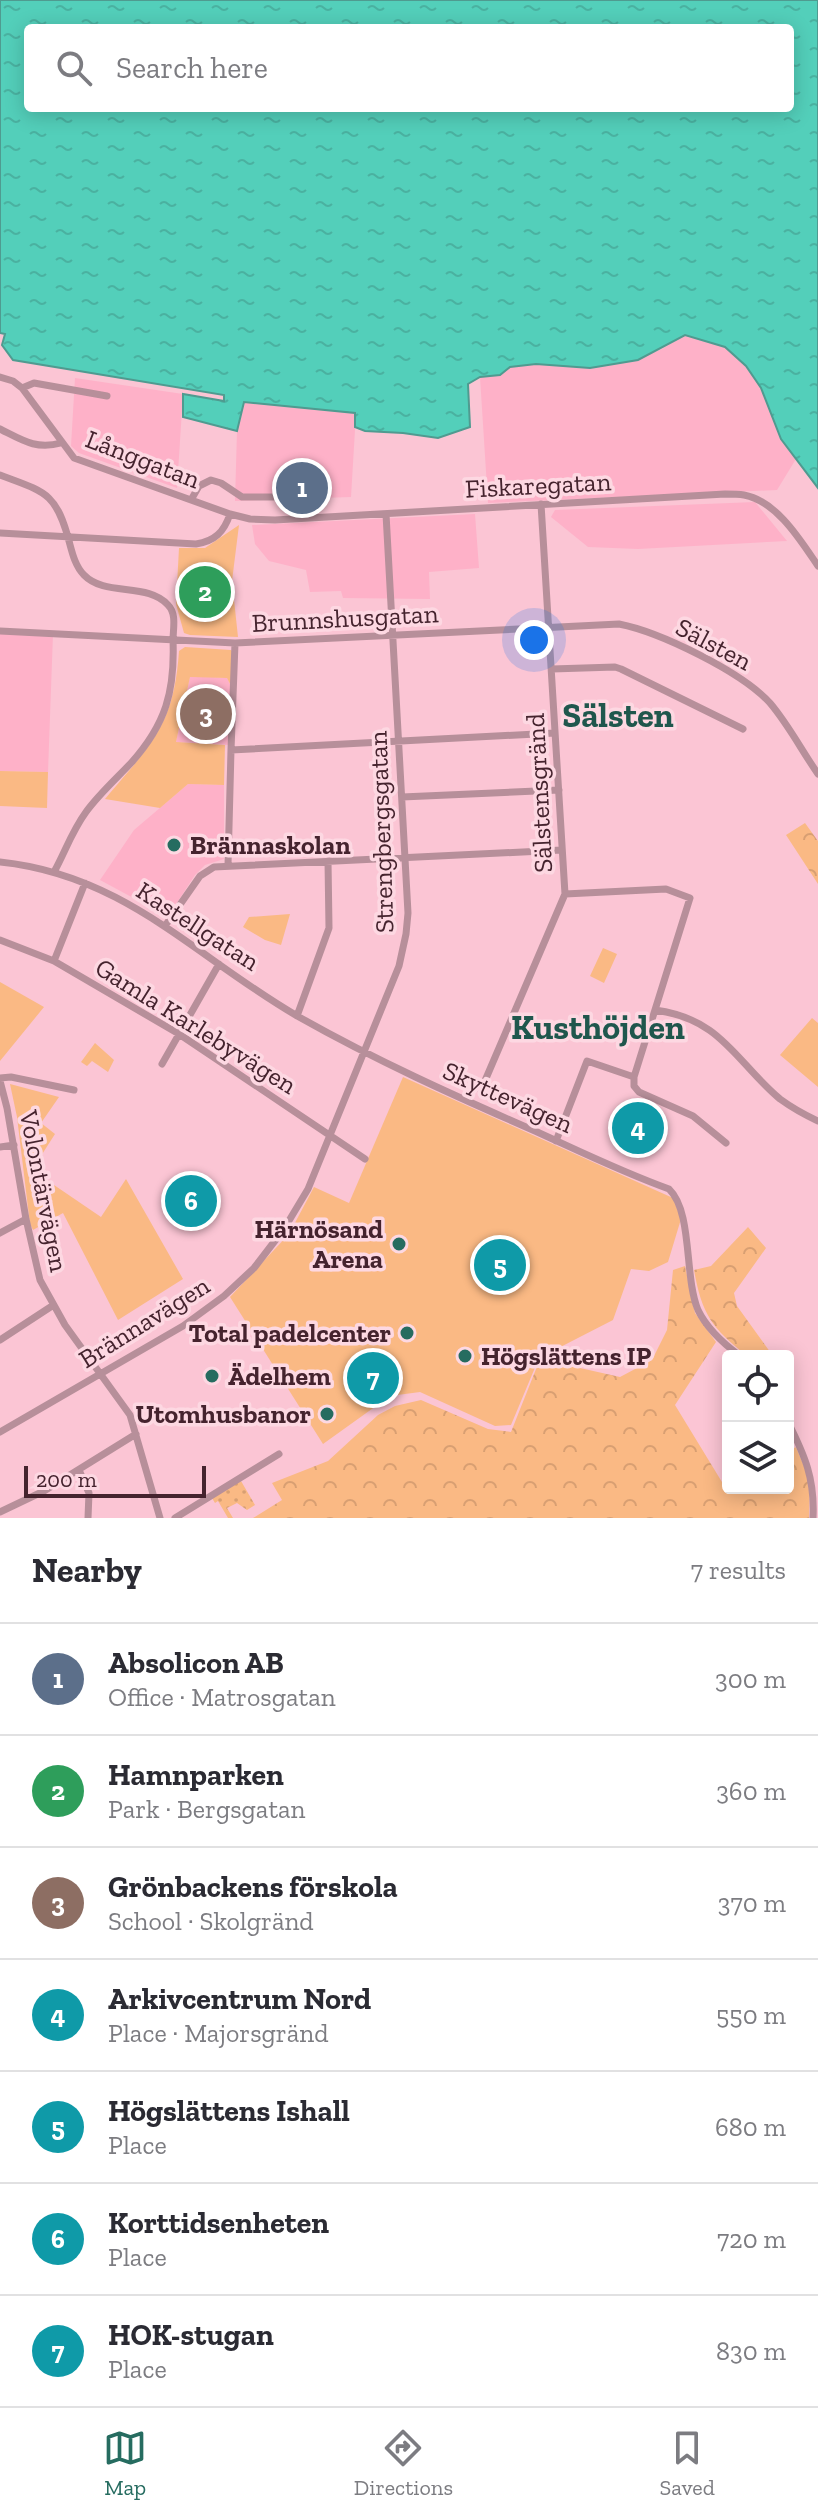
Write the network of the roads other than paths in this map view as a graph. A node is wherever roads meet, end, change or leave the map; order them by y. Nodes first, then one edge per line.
1 (0, 377) edge
2 (22, 388) junction
3 (107, 396) dead end
4 (0, 429) edge
5 (61, 443) junction
6 (0, 475) edge
7 (284, 497) dead end
8 (191, 500) junction
9 (541, 504) junction
10 (230, 514) junction
11 (386, 514) junction
12 (0, 533) edge
13 (68, 537) junction
14 (818, 566) edge
15 (549, 627) junction
16 (0, 631) edge
17 (392, 636) junction
18 (173, 640) junction
19 (235, 643) junction
20 (552, 669) junction
21 (743, 729) dead end
22 (555, 733) junction
23 (399, 741) junction
24 (232, 750) junction
25 (818, 774) edge
26 (559, 790) junction
27 (402, 797) junction
28 (562, 850) junction
29 (405, 858) junction
30 (328, 861) junction
31 (2, 862) edge
32 (228, 865) junction
33 (54, 872) junction
34 (0, 874) edge
35 (85, 883) junction
36 (565, 894) junction
37 (165, 926) junction
38 (0, 940) edge
39 (54, 961) junction
40 (219, 964) junction
41 (655, 1010) junction
42 (297, 1016) junction
43 (179, 1034) junction
44 (364, 1052) junction
45 (162, 1064) dead end
46 (634, 1077) junction
47 (0, 1080) edge
48 (74, 1090) dead end
49 (481, 1090) dead end
50 (818, 1121) edge
51 (330, 1136) junction
52 (556, 1141) junction
53 (726, 1143) dead end
54 (14, 1145) junction
55 (0, 1147) edge
56 (365, 1159) dead end
57 (26, 1219) junction
58 (0, 1233) edge
59 (52, 1306) junction
60 (0, 1340) edge
61 (734, 1350) edge
62 (99, 1374) junction
63 (0, 1432) edge
64 (136, 1434) junction
65 (794, 1435) edge
66 (279, 1454) dead end
67 (79, 1470) junction
68 (0, 1512) edge
69 (88, 1518) edge
70 (160, 1518) edge
71 (175, 1518) edge
72 (813, 1518) edge

1 - 2 street
2 - 3 street
2 - 5 street
4 - 5 street, Långgatan
5 - 8 street, Långgatan
6 - 13 street
7 - 8 street
8 - 10 street, Långgatan
9 - 11 street, Fiskaregatan
9 - 14 street, Fiskaregatan
9 - 15 street, Sälstensgränd
10 - 11 street, Fiskaregatan
10 - 13 street
11 - 17 street, Strengbergsgatan
12 - 13 street
13 - 18 street
15 - 17 street, Brunnshusgatan
15 - 20 street, Sälstensgränd
15 - 25 street, Sälsten
16 - 18 street, Brunnshusgatan
17 - 19 street, Brunnshusgatan
17 - 23 street, Strengbergsgatan
18 - 19 street, Brunnshusgatan
18 - 33 street
19 - 24 street
20 - 21 street
20 - 22 street, Sälstensgränd
22 - 23 street
22 - 26 street, Sälstensgränd
23 - 24 street
23 - 27 street, Strengbergsgatan
24 - 32 street
26 - 27 street
26 - 28 street, Sälstensgränd
27 - 29 street, Strengbergsgatan
28 - 29 street
28 - 36 street, Sälstensgränd
29 - 30 street
29 - 44 street, Strengbergsgatan
30 - 32 street
30 - 42 street
31 - 33 street, Kastellgatan
31 - 34 street
32 - 37 street
33 - 35 street, Kastellgatan
35 - 37 street, Kastellgatan
35 - 39 street
36 - 41 street
36 - 49 street, Sälstensgränd
37 - 40 street, Kastellgatan
38 - 39 street, Gamla Karlebyvägen
39 - 43 street, Gamla Karlebyvägen
40 - 42 street, Kastellgatan
40 - 43 street
41 - 46 street
41 - 50 street
42 - 44 street, Kastellgatan
43 - 45 street
43 - 51 street, Gamla Karlebyvägen
44 - 51 street, Strengbergsgatan
44 - 52 street, Skyttevägen
46 - 52 street
46 - 53 street
47 - 48 street
47 - 54 street, Volontärvägen
51 - 56 street, Gamla Karlebyvägen
51 - 62 street, Brännavägen
52 - 61 street, Skyttevägen
54 - 55 street
54 - 57 street, Volontärvägen
57 - 58 street
57 - 59 street, Volontärvägen
59 - 60 street
59 - 62 street, Volontärvägen
62 - 63 street, Brännavägen
62 - 64 street, Volontärvägen
64 - 67 street
64 - 70 street, Volontärvägen
65 - 72 street
66 - 71 street
67 - 68 street
67 - 69 street

